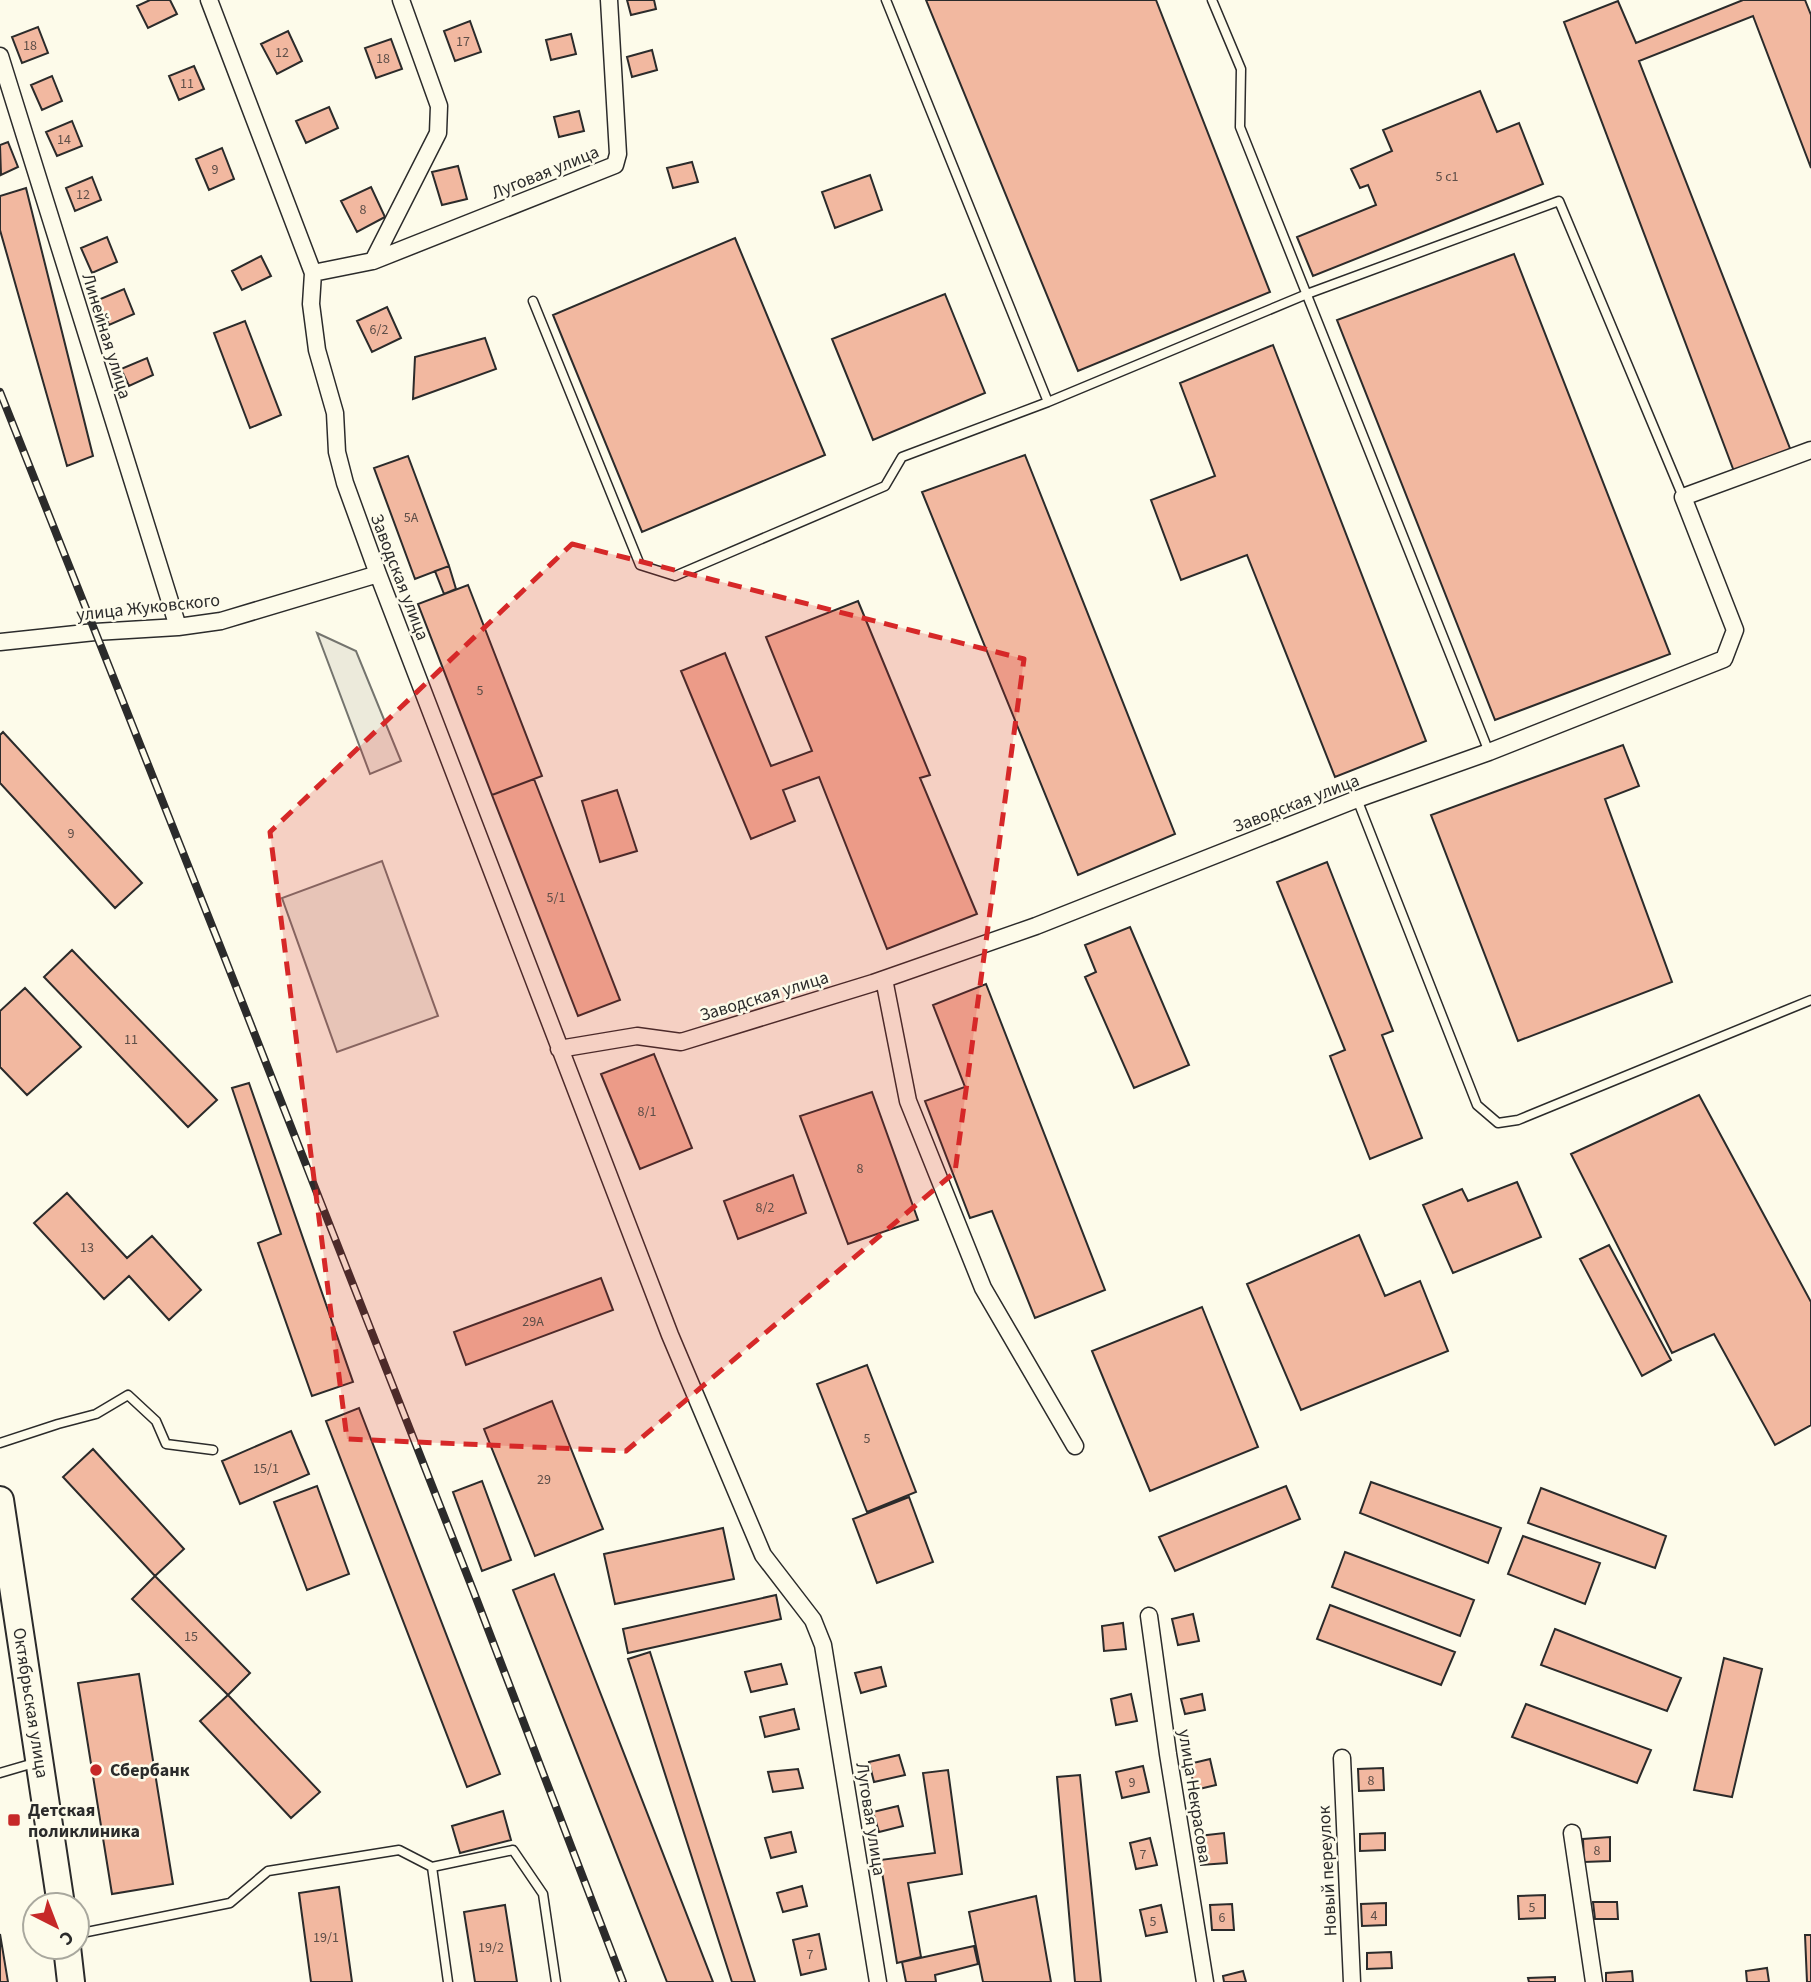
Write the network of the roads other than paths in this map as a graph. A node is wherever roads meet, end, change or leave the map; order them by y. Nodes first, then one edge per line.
1 (209, 0) edge
2 (401, 0) edge
3 (609, 0) edge
4 (886, 0) edge
5 (1212, 0) edge
6 (0, 56) edge
7 (373, 261) junction
8 (313, 274) junction
9 (1307, 294) junction
10 (533, 301) dead end
11 (1048, 402) junction
12 (1811, 450) edge
13 (1684, 497) junction
14 (378, 575) junction
15 (178, 627) junction
16 (0, 642) edge
17 (1489, 752) junction
18 (1357, 799) junction
19 (884, 979) junction
20 (1811, 1000) edge
21 (559, 1049) junction
22 (0, 1443) edge
23 (1075, 1446) dead end
24 (213, 1450) dead end
25 (0, 1500) edge
26 (1149, 1616) dead end
27 (1342, 1758) dead end
28 (40, 1762) junction
29 (0, 1773) edge
30 (1572, 1833) dead end
31 (432, 1867) junction
32 (59, 1891) edge
33 (91, 1931) edge
34 (69, 1961) edge
35 (71, 1982) edge
36 (448, 1982) edge
37 (556, 1982) edge
38 (878, 1982) edge
39 (1205, 1982) edge
40 (1352, 1982) edge
41 (1594, 1982) edge

1 - 8 street, Заводская улица
2 - 7 street
3 - 7 street, Луговая улица
4 - 11 lane
5 - 9 lane
6 - 15 street, Линейная улица
7 - 8 street
8 - 14 street, Заводская улица
9 - 11 lane
9 - 13 lane
9 - 17 lane
10 - 11 lane
12 - 13 street
13 - 17 street, Заводская улица
14 - 15 street, улица Жуковского
14 - 21 street, Заводская улица
15 - 16 street, улица Жуковского
17 - 18 street, Заводская улица
18 - 19 street, Заводская улица
18 - 20 lane
19 - 21 street, Заводская улица
19 - 23 street
21 - 38 street, Луговая улица
22 - 24 lane
25 - 28 main road, Октябрьская улица
26 - 39 street, улица Некрасова
27 - 40 street, Новый переулок
28 - 29 lane
28 - 32 main road, Октябрьская улица
30 - 41 street
31 - 33 lane
31 - 36 lane
31 - 37 lane
34 - 35 main road

